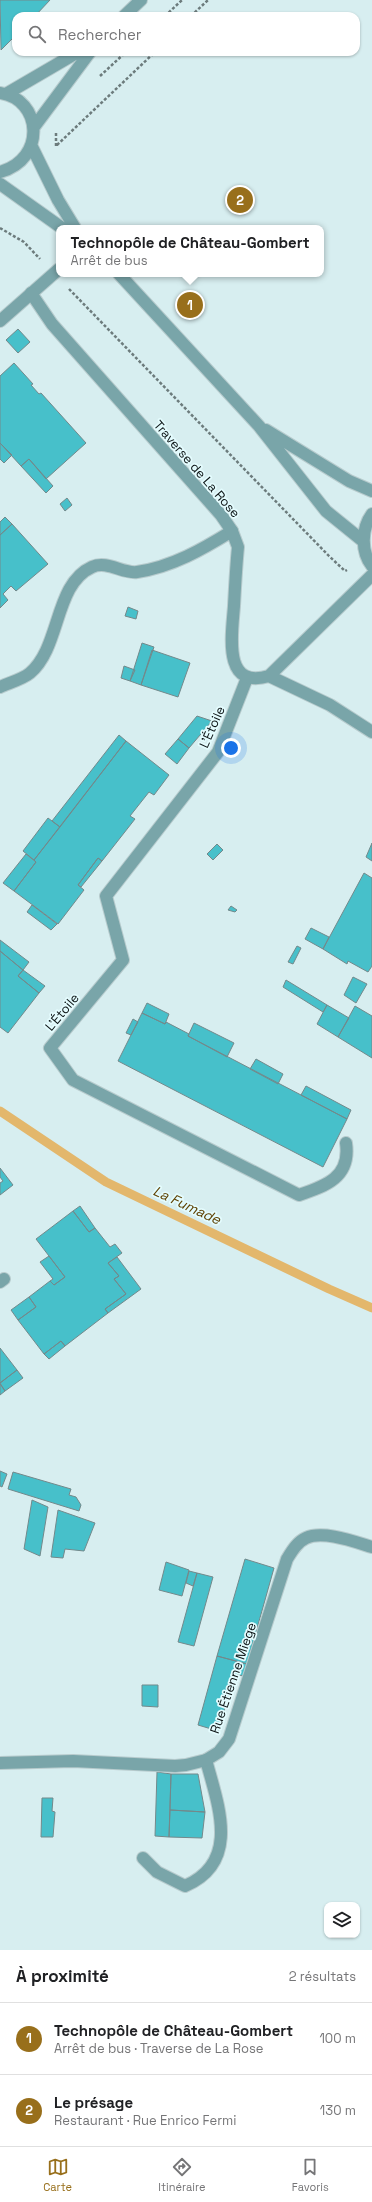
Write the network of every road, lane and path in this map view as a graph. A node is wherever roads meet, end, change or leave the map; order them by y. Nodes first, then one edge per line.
1 (141, 0) edge
2 (182, 0) edge
3 (208, 0) edge
4 (128, 12) edge
5 (168, 12) edge
6 (195, 12) edge
7 (71, 56) edge
8 (87, 56) edge
9 (122, 56) edge
10 (151, 56) edge
11 (99, 77) dead end
12 (3, 94) edge
13 (34, 126) junction
14 (56, 128) dead end
15 (57, 145) junction
16 (32, 147) junction
17 (56, 152) dead end
18 (39, 162) junction
19 (0, 172) edge
20 (0, 184) edge
21 (58, 225) edge
22 (73, 225) edge
23 (0, 228) edge
24 (44, 264) dead end
25 (56, 271) edge
26 (122, 277) edge
27 (64, 284) dead end
28 (31, 293) junction
29 (0, 321) edge
30 (259, 426) junction
31 (372, 492) edge
32 (372, 514) edge
33 (232, 531) junction
34 (363, 541) junction
35 (372, 569) edge
36 (269, 676) junction
37 (247, 678) junction
38 (0, 687) edge
39 (372, 732) edge
40 (346, 1143) dead end
41 (372, 1546) edge
42 (206, 1760) junction
43 (0, 1763) edge
44 (143, 1858) dead end

1 - 4 street
2 - 5 path
3 - 6 path
7 - 12 street
8 - 13 street
9 - 11 path
10 - 15 path
12 - 13 street
13 - 16 street
14 - 15 path
15 - 17 path
15 - 18 path
16 - 18 street
16 - 19 street
18 - 22 street
20 - 21 street
23 - 24 path
25 - 28 street
26 - 30 street
27 - 35 path
28 - 29 street
28 - 33 street, Traverse de La Rose
30 - 31 street
30 - 34 street
32 - 34 street
33 - 37 street, Traverse de La Rose
33 - 38 street
34 - 35 street
35 - 36 street
36 - 37 street
36 - 39 street
37 - 40 street, L'Étoile
41 - 42 street, Rue Étienne Miege
42 - 43 street, Rue Étienne Miege
42 - 44 street

